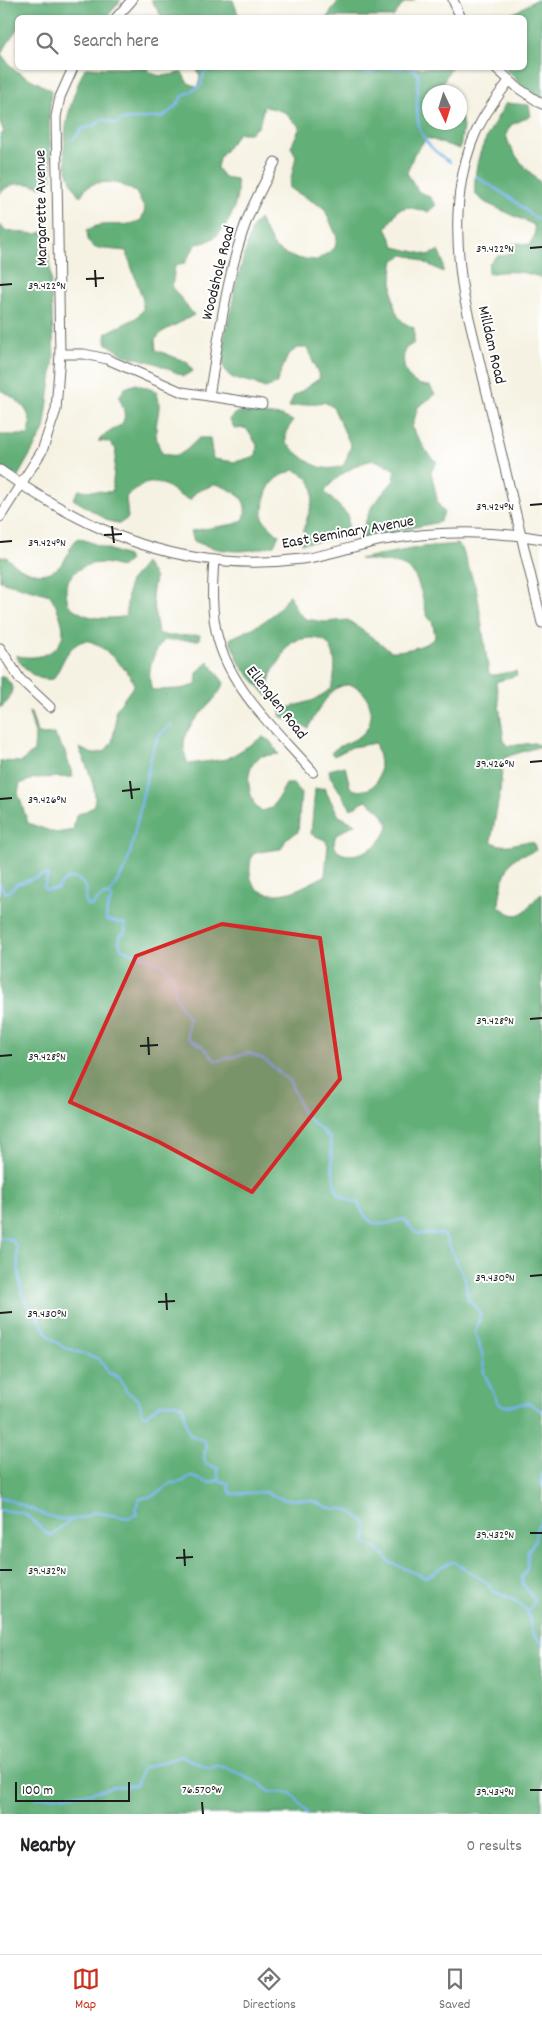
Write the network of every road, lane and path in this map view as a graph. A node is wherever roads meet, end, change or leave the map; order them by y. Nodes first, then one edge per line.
1 (132, 0) edge
2 (453, 0) edge
3 (119, 15) edge
4 (460, 15) edge
5 (72, 70) edge
6 (498, 70) edge
7 (509, 81) junction
8 (542, 104) edge
9 (275, 162) dead end
10 (60, 354) junction
11 (209, 396) junction
12 (262, 404) dead end
13 (0, 470) edge
14 (20, 484) junction
15 (0, 517) edge
16 (522, 536) junction
17 (542, 539) edge
18 (214, 560) junction
19 (542, 622) edge
20 (0, 648) edge
21 (50, 707) dead end
22 (313, 772) dead end

1 - 3 street
2 - 4 street
5 - 10 street, Margarette Avenue
6 - 7 street
7 - 8 street
7 - 16 street, Milldam Road
9 - 11 street, Woodshole Road
10 - 11 street
10 - 14 street, Margarette Avenue
11 - 12 street
13 - 14 street, East Seminary Avenue
14 - 15 street, Margarette Avenue
14 - 18 street, East Seminary Avenue
16 - 17 street, East Seminary Avenue
16 - 18 street, East Seminary Avenue
16 - 19 street, Milldam Road
18 - 22 street, Ellenglen Road
20 - 21 street

